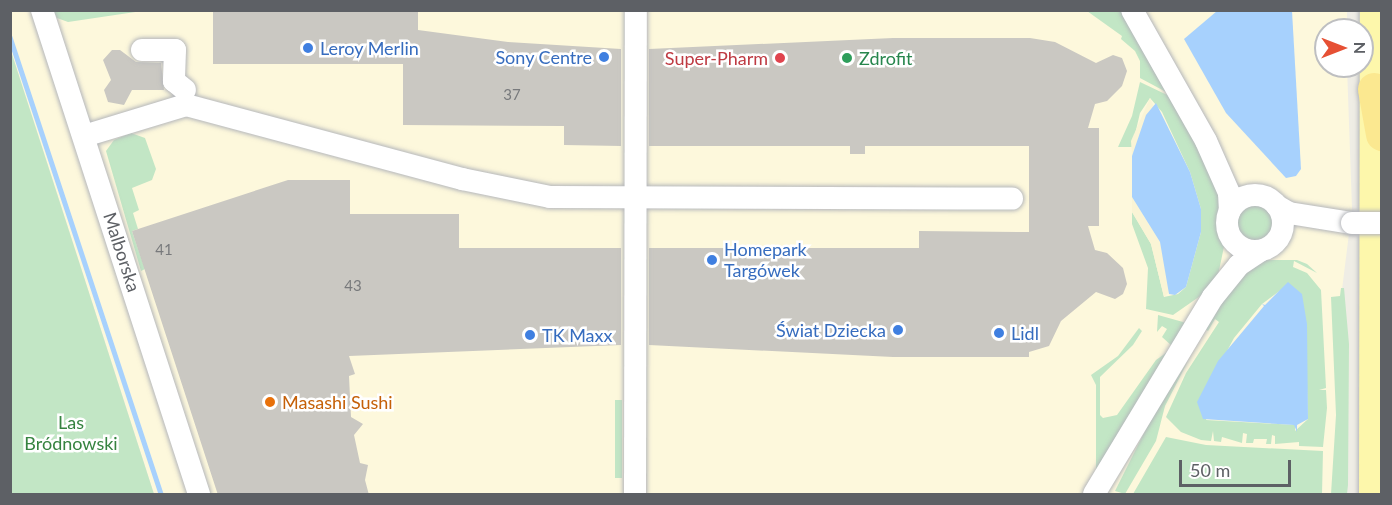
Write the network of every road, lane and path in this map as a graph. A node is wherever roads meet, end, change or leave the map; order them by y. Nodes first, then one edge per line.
1 (42, 10) edge
2 (636, 10) edge
3 (1132, 10) edge
4 (1374, 10) edge
5 (142, 50) dead end
6 (1374, 89) junction
7 (185, 90) dead end
8 (1382, 134) edge
9 (84, 136) junction
10 (1206, 141) junction
11 (635, 197) junction
12 (1012, 200) dead end
13 (1269, 201) junction
14 (1230, 210) junction
15 (1352, 223) junction
16 (1382, 223) edge
17 (1229, 235) junction
18 (1268, 245) junction
19 (1213, 297) junction
20 (1124, 450) junction
21 (1373, 450) junction
22 (199, 495) edge
23 (635, 495) edge
24 (1094, 495) edge
25 (1109, 495) edge
26 (1364, 495) edge
27 (1373, 495) edge

1 - 9 street, Malborska
2 - 11 street
3 - 10 street
4 - 6 main road
5 - 7 street
6 - 8 highway
6 - 21 main road
9 - 11 street
9 - 22 street, Malborska
10 - 13 street
10 - 14 street
11 - 12 street
11 - 23 street
13 - 14 street
13 - 15 street
13 - 18 street
14 - 17 street
15 - 16 street, bridge
15 - 18 street
17 - 18 street
17 - 19 street
18 - 19 street
19 - 20 street
20 - 24 street
20 - 25 street
21 - 26 street
21 - 27 main road

